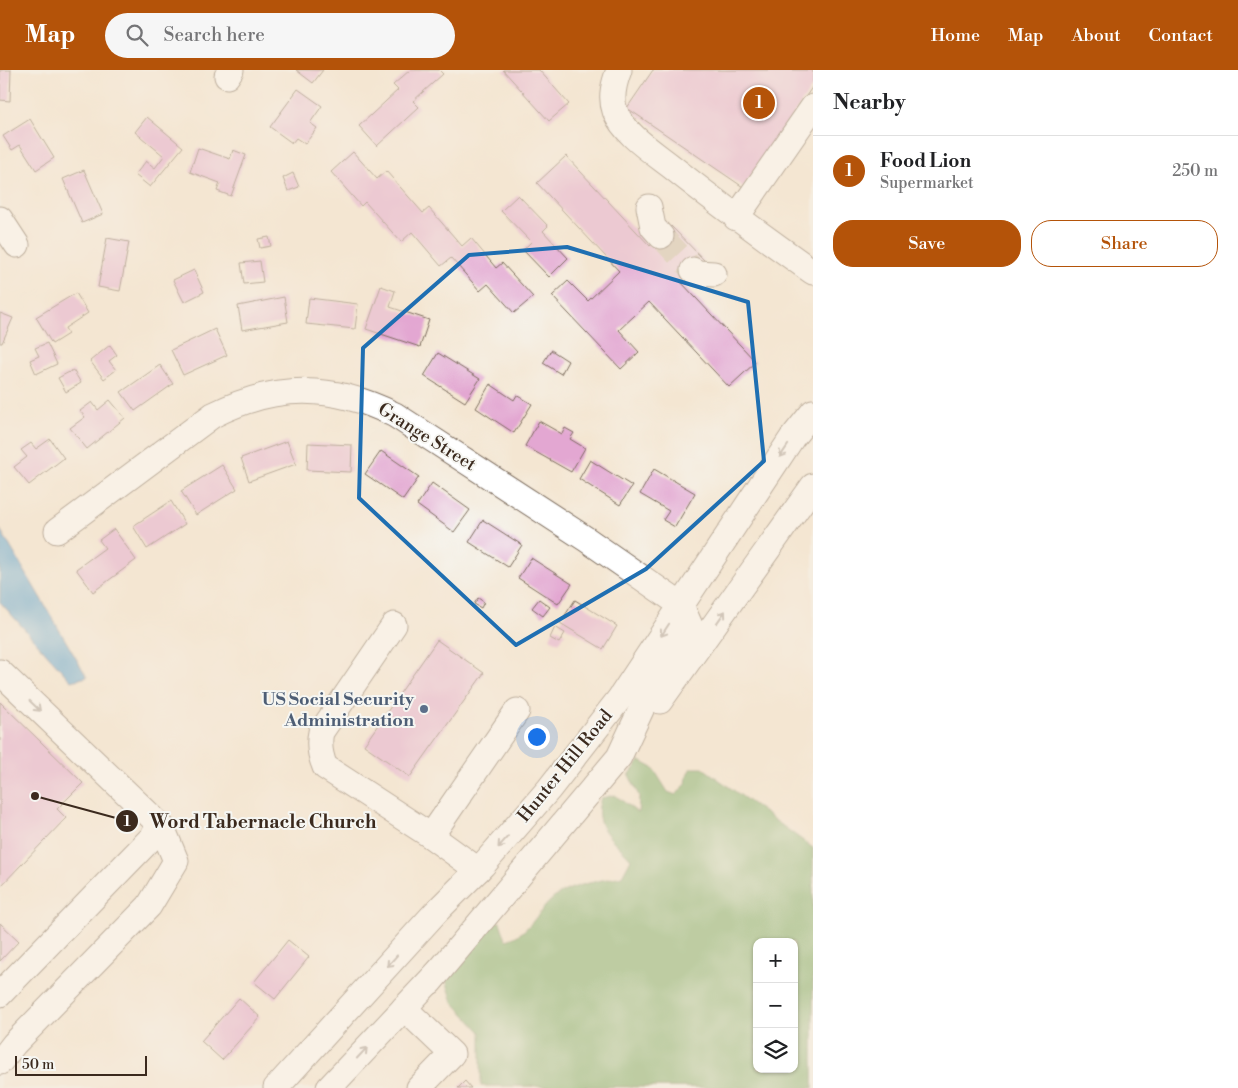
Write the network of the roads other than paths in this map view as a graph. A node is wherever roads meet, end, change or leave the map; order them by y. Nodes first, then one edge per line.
1 (618, 70) edge
2 (813, 108) edge
3 (649, 207) dead end
4 (736, 218) junction
5 (0, 219) edge
6 (661, 236) tunnel mouth
7 (17, 245) dead end
8 (813, 272) edge
9 (813, 412) edge
10 (813, 486) edge
11 (57, 531) dead end
12 (681, 605) junction
13 (394, 625) dead end
14 (0, 672) edge
15 (517, 711) dead end
16 (619, 757) junction
17 (162, 828) junction
18 (430, 836) junction
19 (478, 870) junction
20 (0, 994) edge
21 (404, 1008) junction
22 (5, 1045) edge
23 (276, 1088) edge
24 (329, 1088) edge
25 (419, 1088) edge

1 - 4 street
2 - 4 street
3 - 6 street
4 - 8 street
5 - 7 street
9 -> 12 street, Hunter Hill Road
16 -> 10 street, Hunter Hill Road
11 - 12 street, Grange Street
12 - 16 street
12 -> 19 street, Hunter Hill Road
13 - 18 street
14 -> 17 street
15 - 18 street
16 - 21 street
17 - 20 street
17 - 22 street
18 - 19 street
19 -> 23 street, Hunter Hill Road
24 -> 21 street
21 - 25 street

